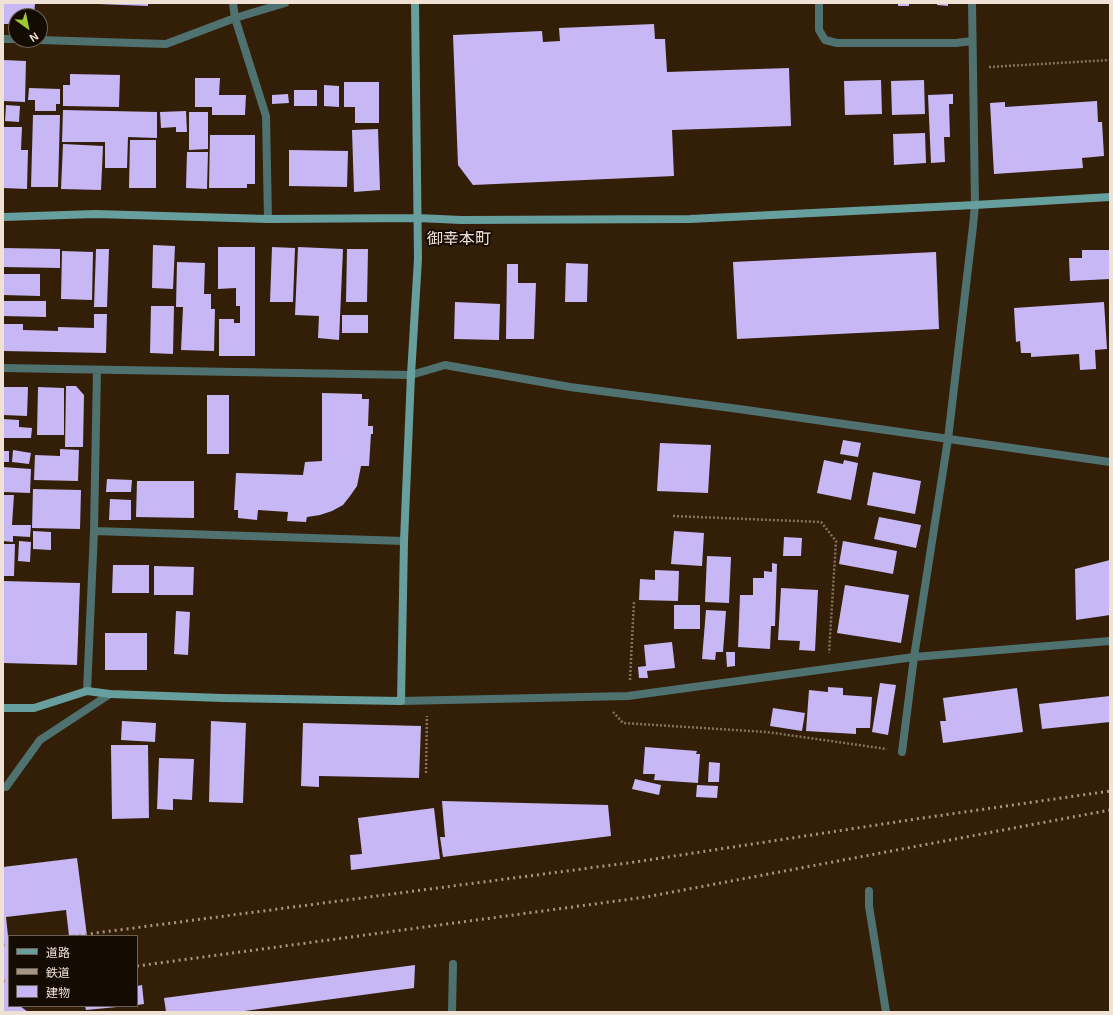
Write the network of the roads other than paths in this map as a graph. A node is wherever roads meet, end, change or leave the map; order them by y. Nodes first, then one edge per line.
1 (233, 3) edge
2 (285, 3) edge
3 (415, 3) edge
4 (819, 3) edge
5 (972, 3) edge
6 (235, 18) junction
7 (48, 40) edge
8 (972, 41) junction
9 (1110, 197) edge
10 (975, 205) junction
11 (3, 217) edge
12 (418, 218) junction
13 (268, 219) junction
14 (3, 368) edge
15 (97, 370) junction
16 (411, 376) junction
17 (948, 439) junction
18 (1110, 462) edge
19 (94, 531) junction
20 (404, 541) junction
21 (1110, 641) edge
22 (914, 657) junction
23 (87, 691) junction
24 (110, 694) junction
25 (401, 702) junction
26 (3, 708) edge
27 (902, 752) road end
28 (3, 787) edge
29 (869, 891) dead end
30 (454, 964) dead end
31 (452, 1012) edge
32 (886, 1012) edge

1 - 6 street
2 - 6 street
3 - 12 street
4 - 8 street
5 - 8 street
6 - 7 street
6 - 13 street
8 - 10 street
9 - 10 street
10 - 12 street
10 - 17 street
11 - 13 street
12 - 13 street
12 - 16 street
14 - 15 street
15 - 16 street
15 - 19 street
16 - 17 street
16 - 20 street
17 - 18 street
17 - 22 street
19 - 20 street
19 - 23 street
20 - 25 street
21 - 22 street
22 - 25 street
22 - 27 street
23 - 24 street
23 - 26 street
24 - 25 street
24 - 28 street
29 - 32 street
30 - 31 street

